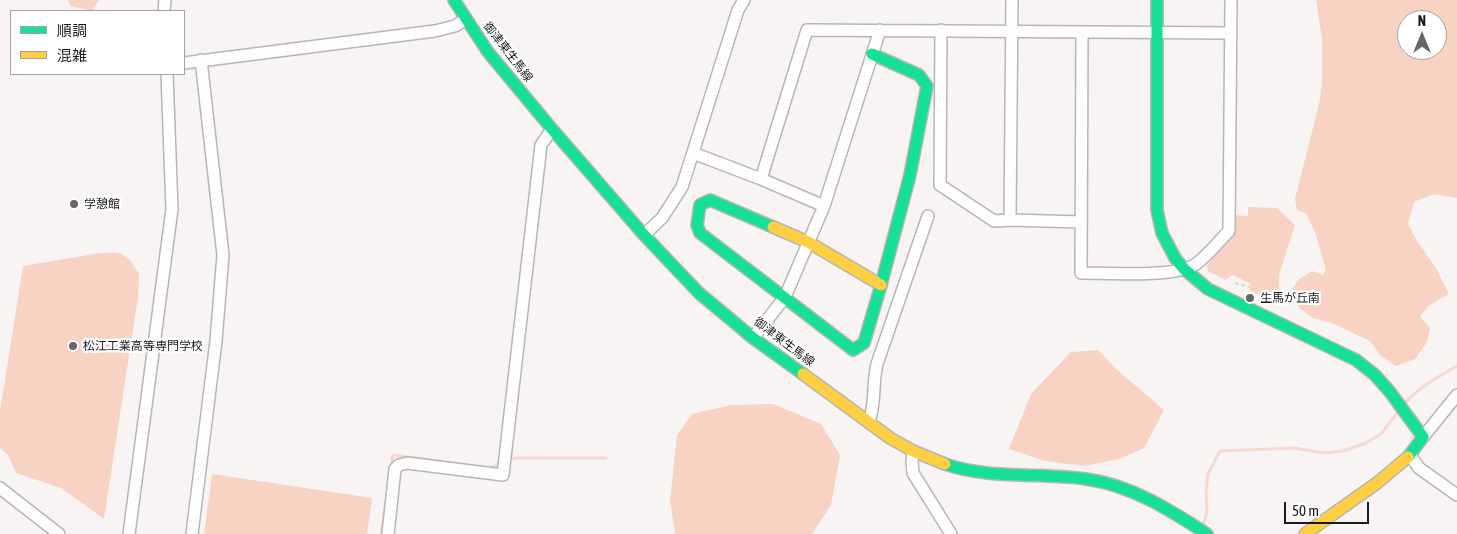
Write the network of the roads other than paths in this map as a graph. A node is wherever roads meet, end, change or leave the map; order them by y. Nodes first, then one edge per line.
1 (454, 0) edge
2 (744, 0) edge
3 (1012, 0) edge
4 (1157, 0) edge
5 (1232, 0) edge
6 (466, 19) junction
7 (880, 30) junction
8 (941, 30) junction
9 (1012, 31) junction
10 (1082, 32) junction
11 (1157, 32) junction
12 (1231, 34) junction
13 (872, 54) junction
14 (201, 60) junction
15 (185, 63) edge
16 (167, 75) edge
17 (552, 129) junction
18 (693, 153) junction
19 (761, 179) junction
20 (824, 206) junction
21 (928, 216) dead end
22 (1010, 220) junction
23 (1081, 222) junction
24 (644, 235) junction
25 (808, 242) junction
26 (1184, 269) junction
27 (881, 285) junction
28 (785, 297) junction
29 (753, 338) junction
30 (1457, 395) edge
31 (869, 422) junction
32 (1423, 437) junction
33 (913, 451) junction
34 (1410, 455) junction
35 (0, 488) edge
36 (1457, 495) edge
37 (59, 534) edge
38 (129, 534) edge
39 (192, 534) edge
40 (388, 534) edge
41 (951, 534) edge
42 (1207, 534) edge
43 (1305, 534) edge

1 - 6 street, 御津東生馬線
2 - 18 street
3 - 9 street
4 - 11 street
5 - 12 street
6 - 14 street
6 - 17 street, 御津東生馬線
7 - 8 street
7 - 13 street
7 - 19 street
8 - 9 street
8 - 22 street
9 - 10 street
9 - 22 street
10 - 11 street
10 - 23 street
11 - 12 street
11 - 26 street
12 - 26 street
13 - 20 street
13 - 27 street
14 - 15 street
14 - 39 street
16 - 38 street
17 - 24 street, 御津東生馬線
17 - 40 street
18 - 19 street
18 - 24 street
19 - 20 street
20 - 25 street
21 - 31 street
22 - 23 street
23 - 26 street
24 - 29 street, 御津東生馬線
25 - 27 street
25 - 28 street
25 - 28 street
26 - 32 street
27 - 28 street
28 - 29 street
29 - 31 street, 御津東生馬線
30 - 32 street
31 - 33 street, 御津東生馬線
32 - 34 street
33 - 41 street
33 - 42 street, 御津東生馬線
34 - 36 street
34 - 43 street
35 - 37 street

